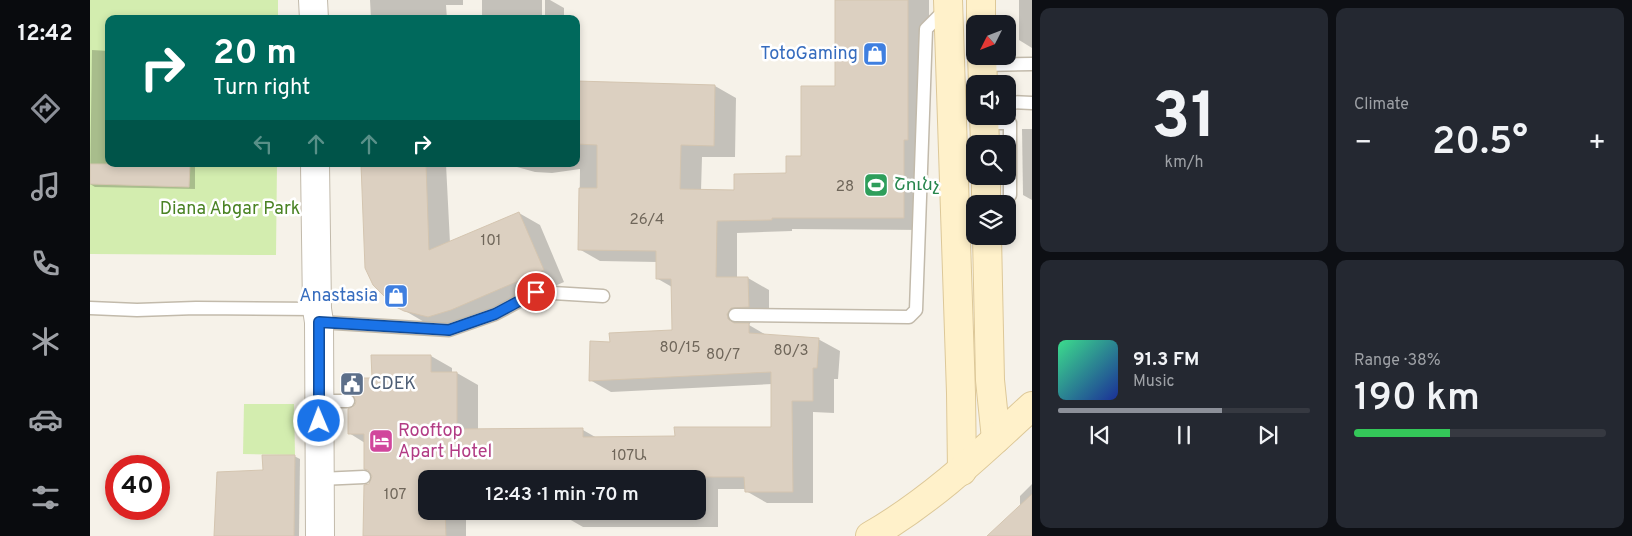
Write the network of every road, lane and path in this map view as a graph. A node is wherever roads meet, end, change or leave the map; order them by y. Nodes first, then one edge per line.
1 (313, 0) edge
2 (981, 0) edge
3 (948, 3) edge
4 (314, 15) edge
5 (981, 15) edge
6 (1032, 64) edge
7 (983, 68) edge
8 (1016, 102) edge
9 (1032, 103) edge
10 (985, 128) edge
11 (315, 167) edge
12 (999, 195) edge
13 (987, 245) edge
14 (603, 296) dead end
15 (90, 308) edge
16 (735, 315) dead end
17 (318, 316) junction
18 (319, 401) junction
19 (348, 401) dead end
20 (1032, 406) edge
21 (996, 439) junction
22 (962, 471) junction
23 (364, 477) dead end
24 (320, 479) junction
25 (320, 536) edge
26 (870, 536) edge

1 - 4 street
2 - 5 main road
3 - 16 lane
3 - 22 main road
6 - 7 lane
8 - 9 lane
10 - 12 lane
11 - 17 street
13 - 21 main road
14 - 17 lane
15 - 17 lane
17 - 18 street
18 - 19 lane
18 - 24 street
20 - 21 main road
21 - 22 main road
22 - 26 main road
23 - 24 lane
24 - 25 street

